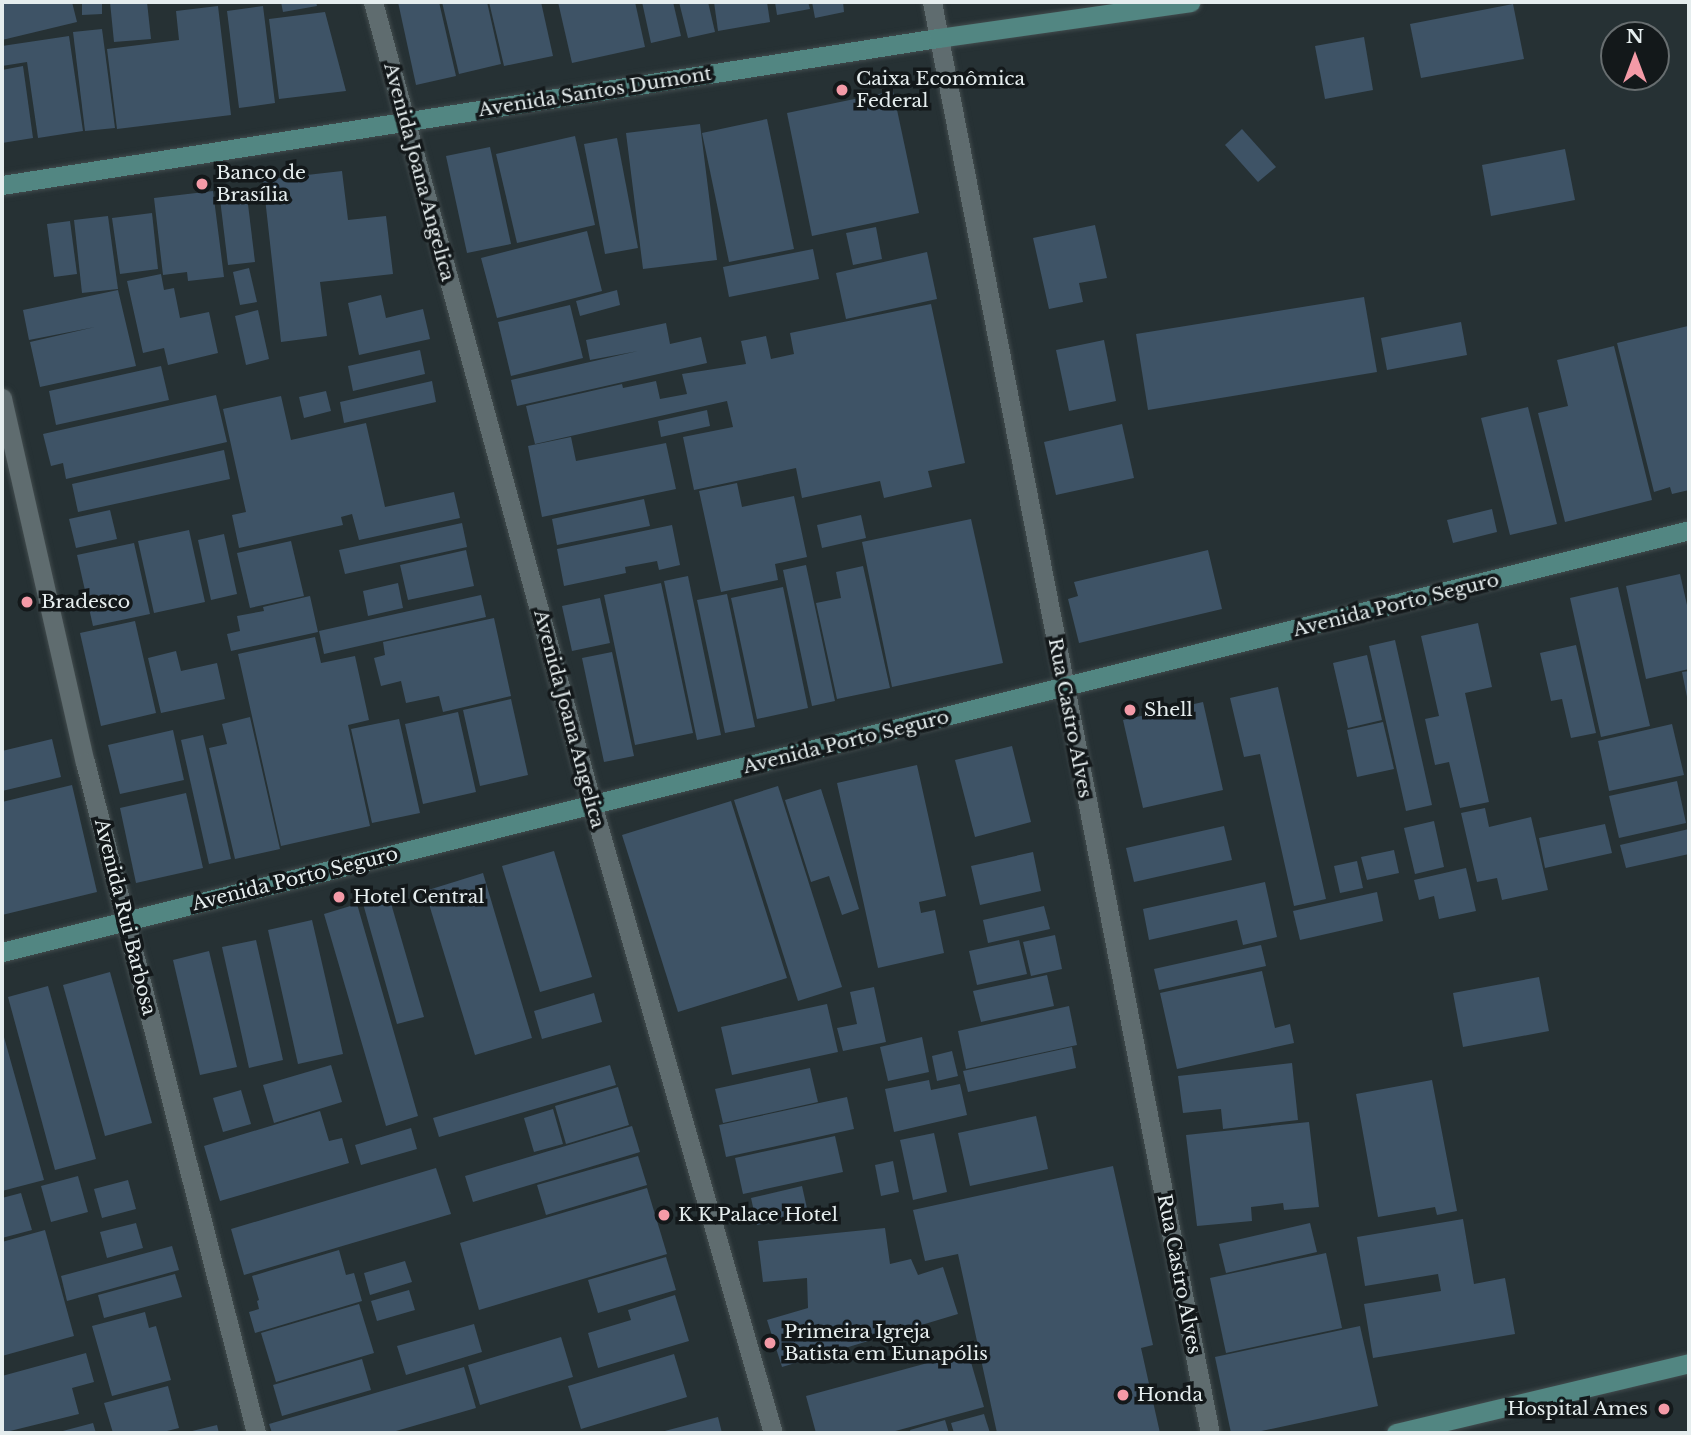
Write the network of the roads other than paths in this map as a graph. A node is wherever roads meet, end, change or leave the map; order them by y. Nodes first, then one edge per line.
1 (373, 2) edge
2 (932, 2) edge
3 (1190, 2) edge
4 (938, 38) junction
5 (405, 122) junction
6 (2, 185) edge
7 (2, 398) edge
8 (1689, 530) edge
9 (1064, 689) junction
10 (592, 804) junction
11 (126, 921) junction
12 (2, 952) edge
13 (1689, 1363) edge
14 (256, 1433) edge
15 (773, 1433) edge
16 (1210, 1433) edge
17 (1396, 1433) edge

1 - 5 street, Avenida Joana Angelica
2 - 4 street, Rua Castro Alves
3 - 4 main road, Avenida Santos Dumont
4 - 5 main road, Avenida Santos Dumont
4 - 9 street, Rua Castro Alves
5 - 6 main road, Avenida Santos Dumont
5 - 10 street, Avenida Joana Angelica
7 - 11 street, Avenida Rui Barbosa
8 - 9 main road, Avenida Porto Seguro
9 - 10 main road, Avenida Porto Seguro
9 - 16 street, Rua Castro Alves
10 - 11 main road, Avenida Porto Seguro
10 - 15 street, Avenida Joana Angelica
11 - 12 main road, Avenida Porto Seguro
11 - 14 street, Avenida Rui Barbosa
13 - 17 main road

